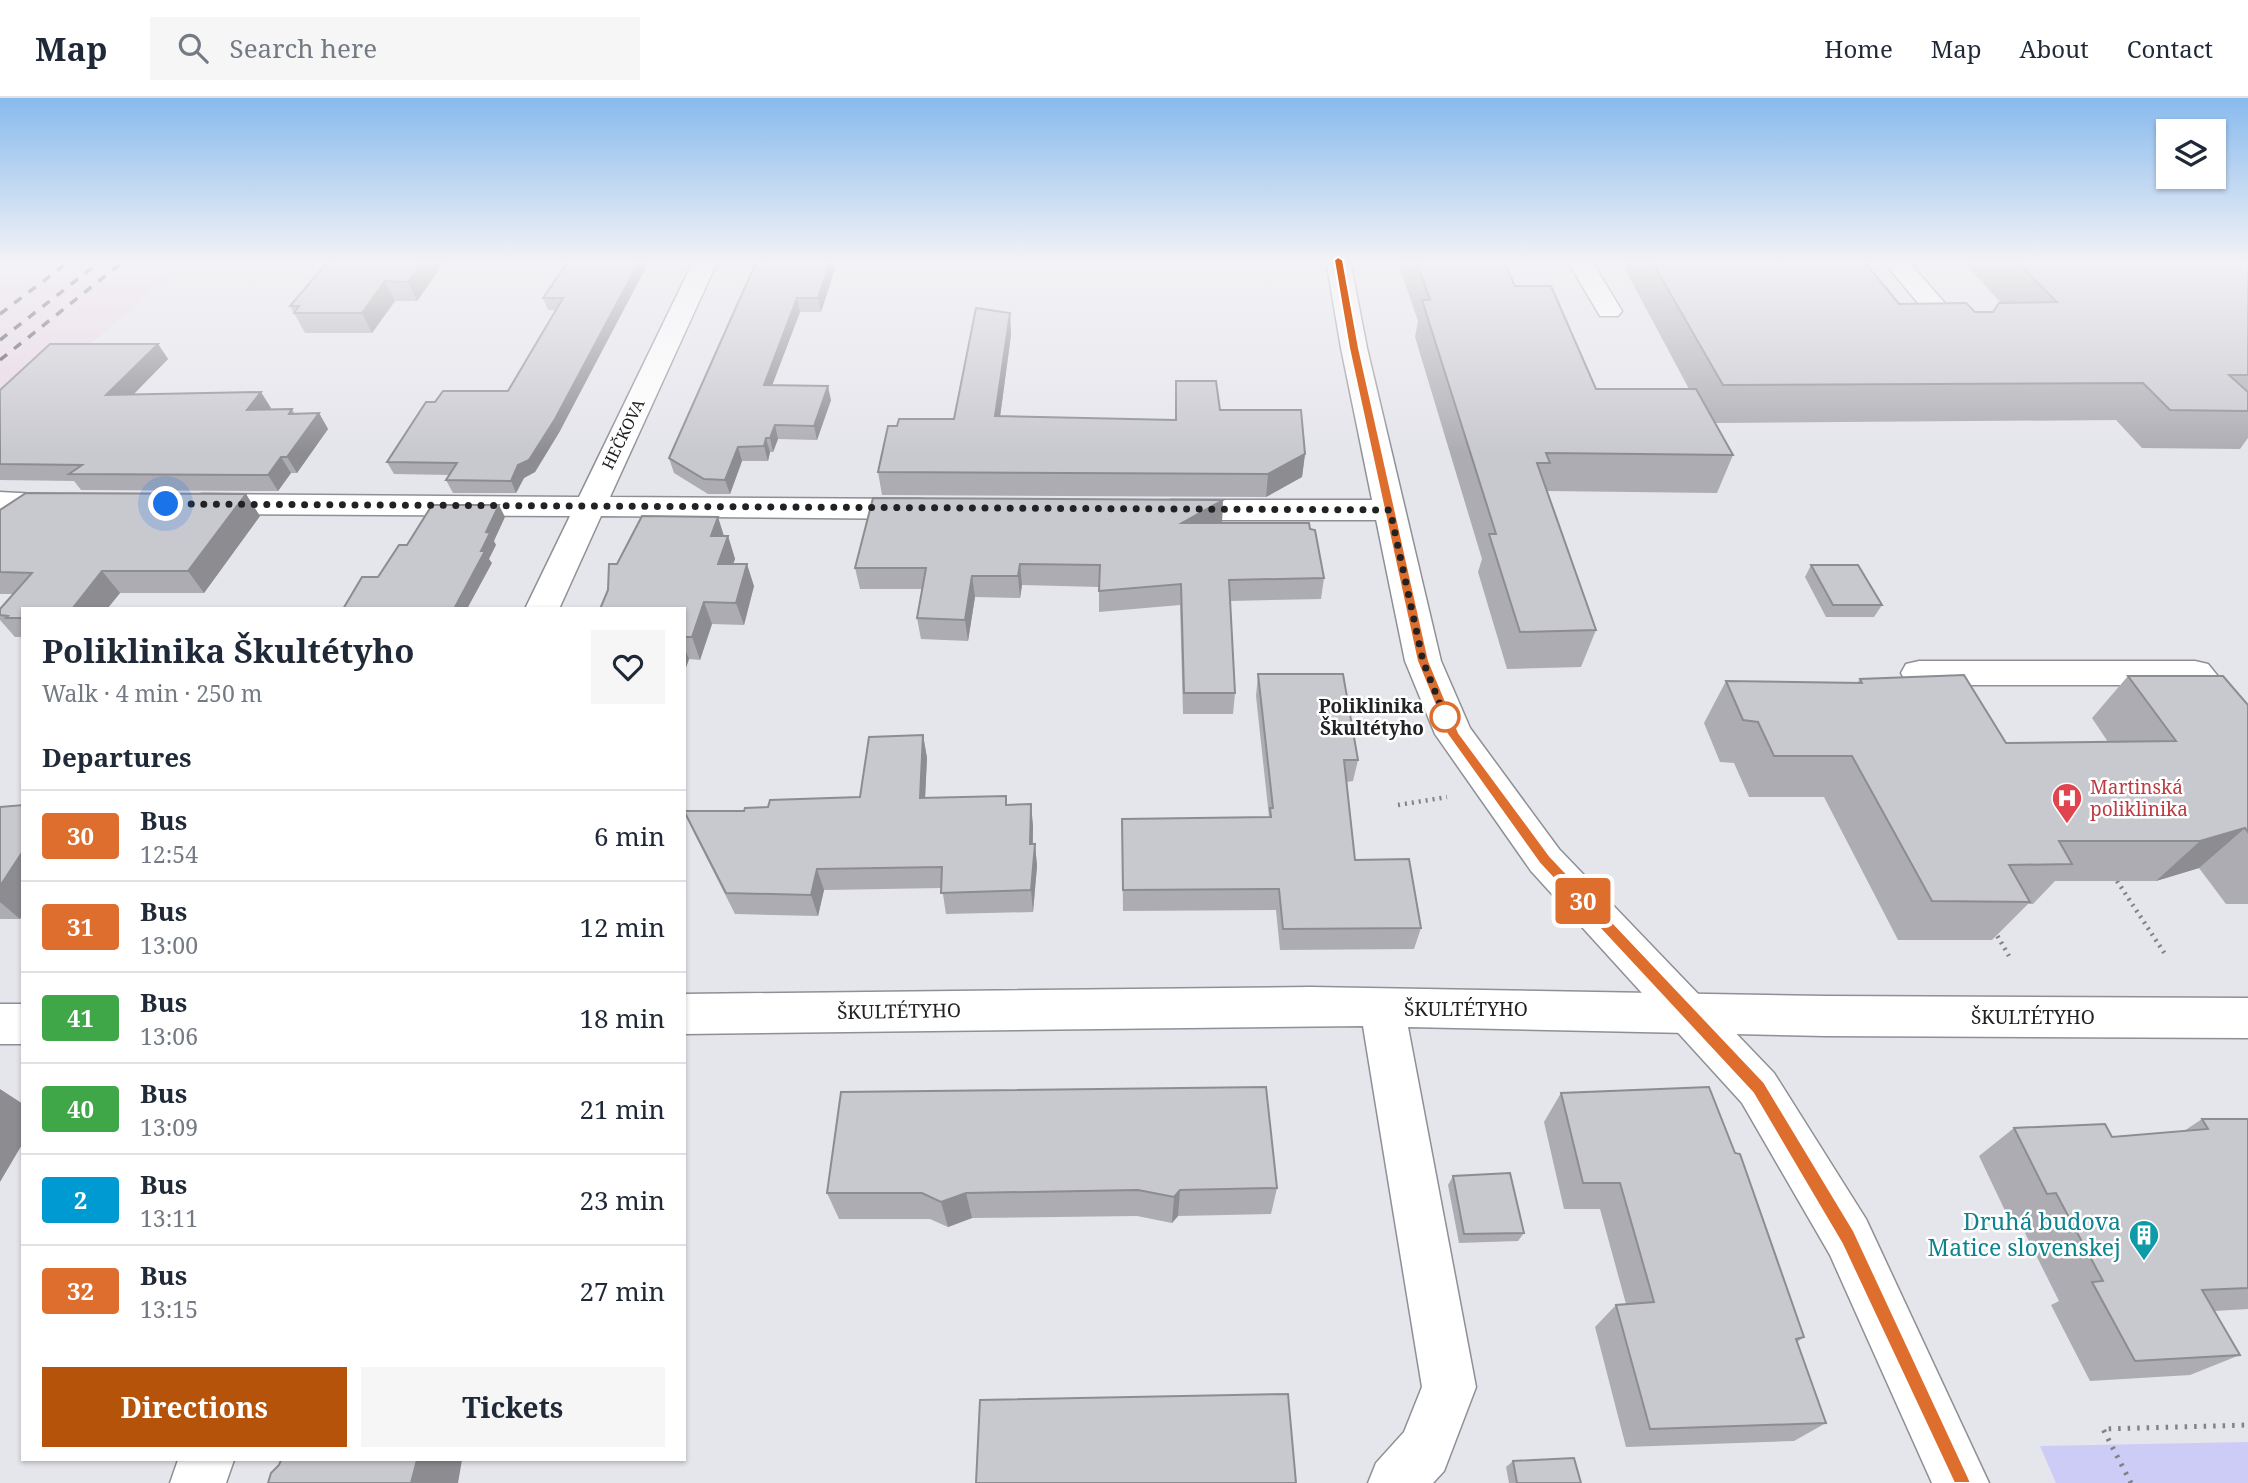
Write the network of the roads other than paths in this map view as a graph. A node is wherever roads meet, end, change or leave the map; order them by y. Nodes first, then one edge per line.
1 (675, 325) edge
2 (1351, 325) edge
3 (1950, 325) edge
4 (1963, 340) edge
5 (0, 502) edge
6 (97, 503) edge
7 (179, 504) edge
8 (588, 507) junction
9 (948, 509) edge
10 (1141, 510) edge
11 (1390, 510) junction
12 (543, 607) edge
13 (1919, 673) dead end
14 (2248, 739) edge
15 (1382, 1009) junction
16 (1691, 1013) junction
17 (686, 1014) edge
18 (2248, 1018) edge
19 (0, 1024) edge
20 (21, 1024) edge
21 (206, 1461) edge
22 (198, 1483) edge
23 (1396, 1483) edge
24 (1961, 1483) edge

1 - 8 street, HEČKOVA
2 - 11 street
3 - 4 street
5 - 6 street
7 - 8 street
8 - 9 street
8 - 12 street, HEČKOVA
10 - 11 street
11 - 16 street
13 - 14 street
15 - 16 street, ŠKULTÉTYHO
15 - 17 street, ŠKULTÉTYHO
15 - 23 street
16 - 18 street, ŠKULTÉTYHO
16 - 24 street
19 - 20 street
21 - 22 street

